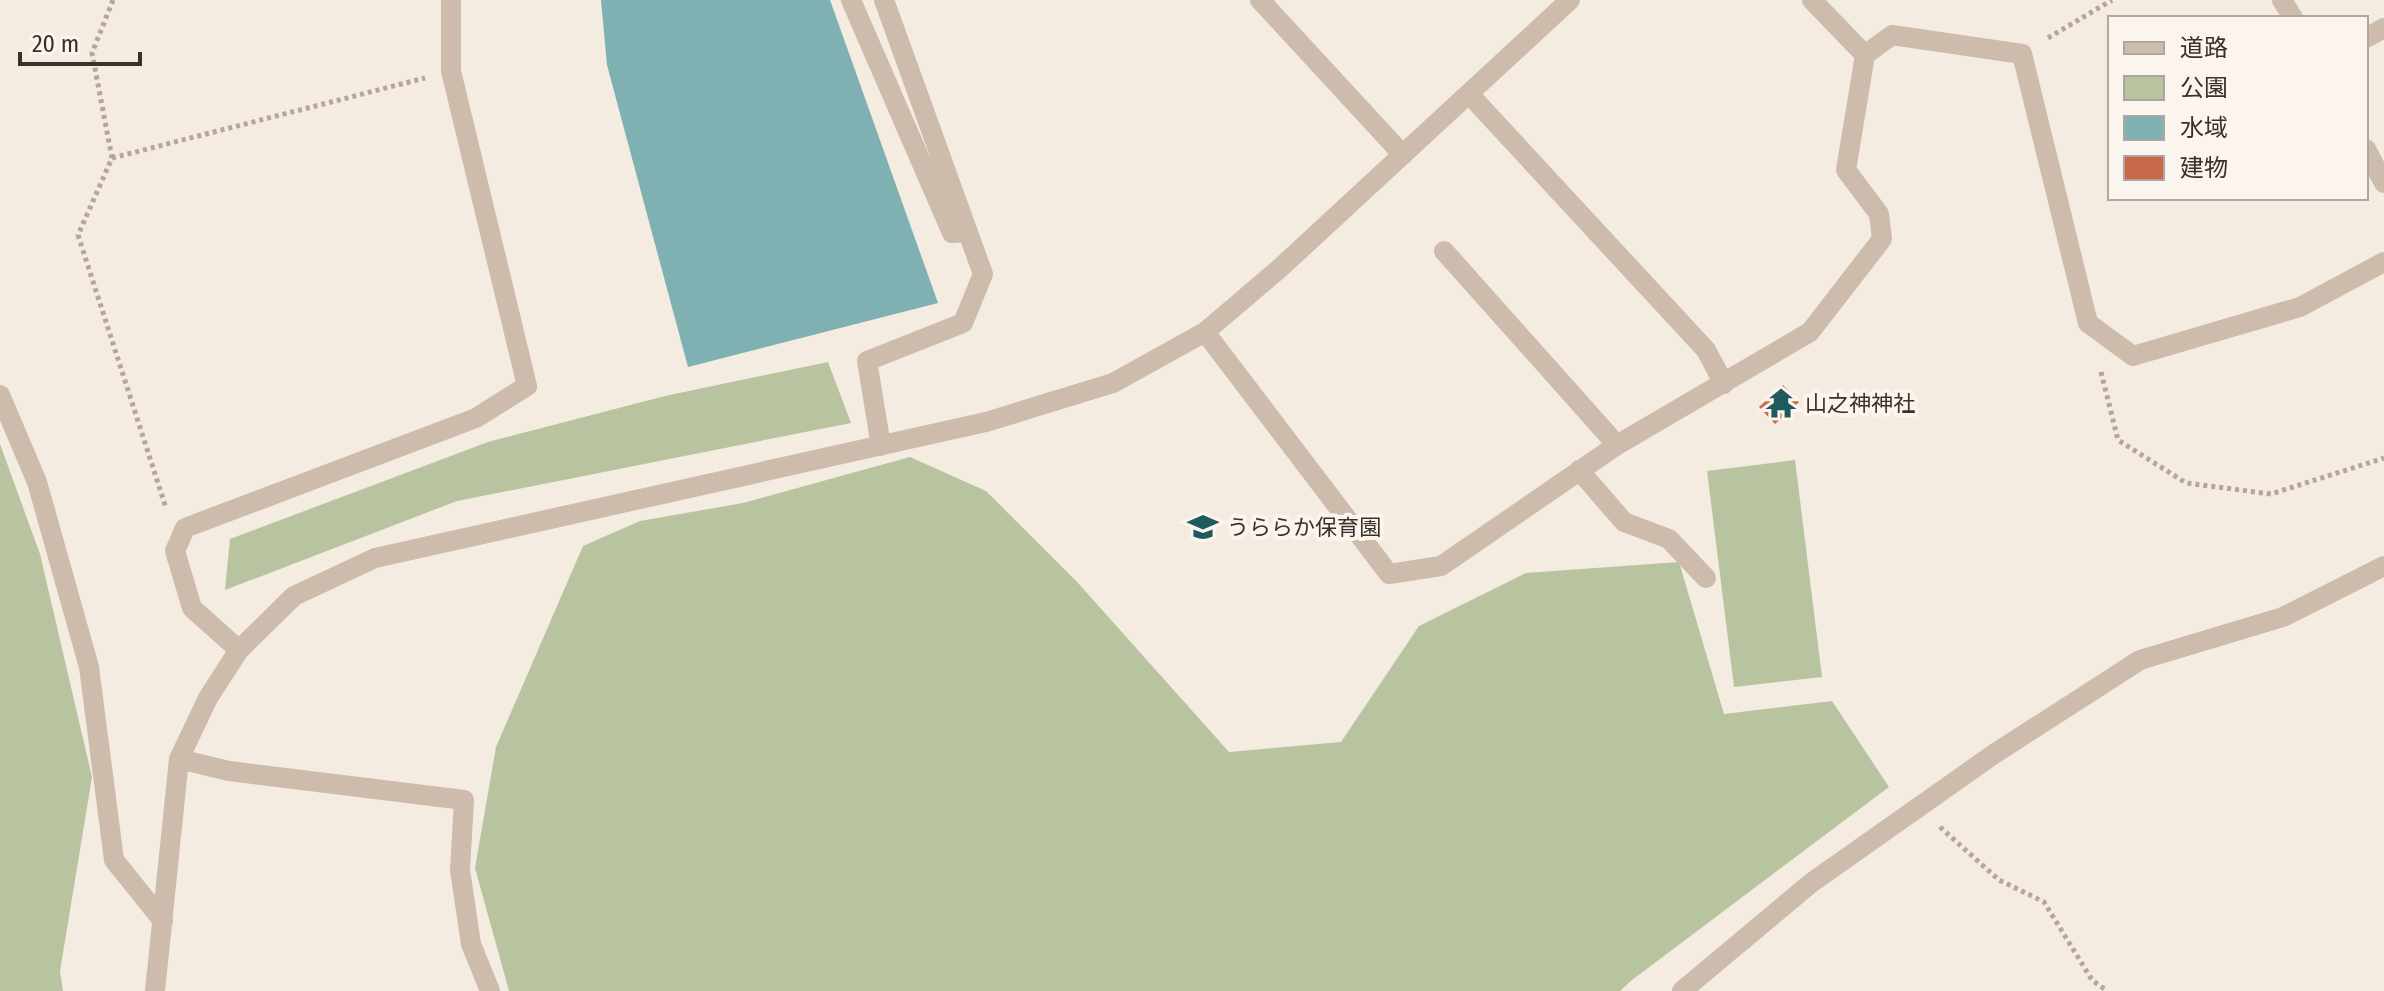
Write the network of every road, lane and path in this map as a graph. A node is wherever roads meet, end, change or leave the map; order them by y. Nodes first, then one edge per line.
1 (113, 0) edge
2 (451, 0) edge
3 (851, 0) edge
4 (884, 0) edge
5 (1260, 0) edge
6 (1570, 0) edge
7 (1812, 0) edge
8 (2112, 0) edge
9 (2022, 54) junction
10 (1865, 55) junction
11 (451, 71) junction
12 (1469, 94) junction
13 (2368, 153) edge
14 (1403, 155) junction
15 (112, 158) junction
16 (2384, 183) edge
17 (968, 232) junction
18 (1444, 251) dead end
19 (2384, 262) edge
20 (2088, 323) junction
21 (1205, 332) junction
22 (1724, 384) junction
23 (0, 395) edge
24 (1617, 445) junction
25 (881, 446) junction
26 (2384, 458) edge
27 (1579, 470) junction
28 (178, 545) junction
29 (2384, 566) edge
30 (1706, 578) dead end
31 (239, 650) junction
32 (179, 759) junction
33 (1918, 807) junction
34 (163, 921) junction
35 (155, 991) edge
36 (490, 991) edge
37 (1682, 991) edge
38 (2107, 991) edge

1 - 15 path
2 - 11 street
3 - 17 street
4 - 17 street
5 - 14 street
6 - 12 street
7 - 10 street
8 - 9 path
9 - 10 street
9 - 20 street
10 - 22 street
11 - 15 path
11 - 28 street
12 - 14 street
12 - 22 street
13 - 16 street
14 - 21 street
15 - 28 path
17 - 25 street
18 - 24 street
19 - 20 street
20 - 26 path
21 - 25 street
21 - 27 street
22 - 24 street
23 - 34 street
24 - 27 street
25 - 31 street
27 - 30 street
28 - 31 street
29 - 33 street
31 - 32 street
32 - 34 street
32 - 36 street
33 - 37 street
33 - 38 path
34 - 35 street

